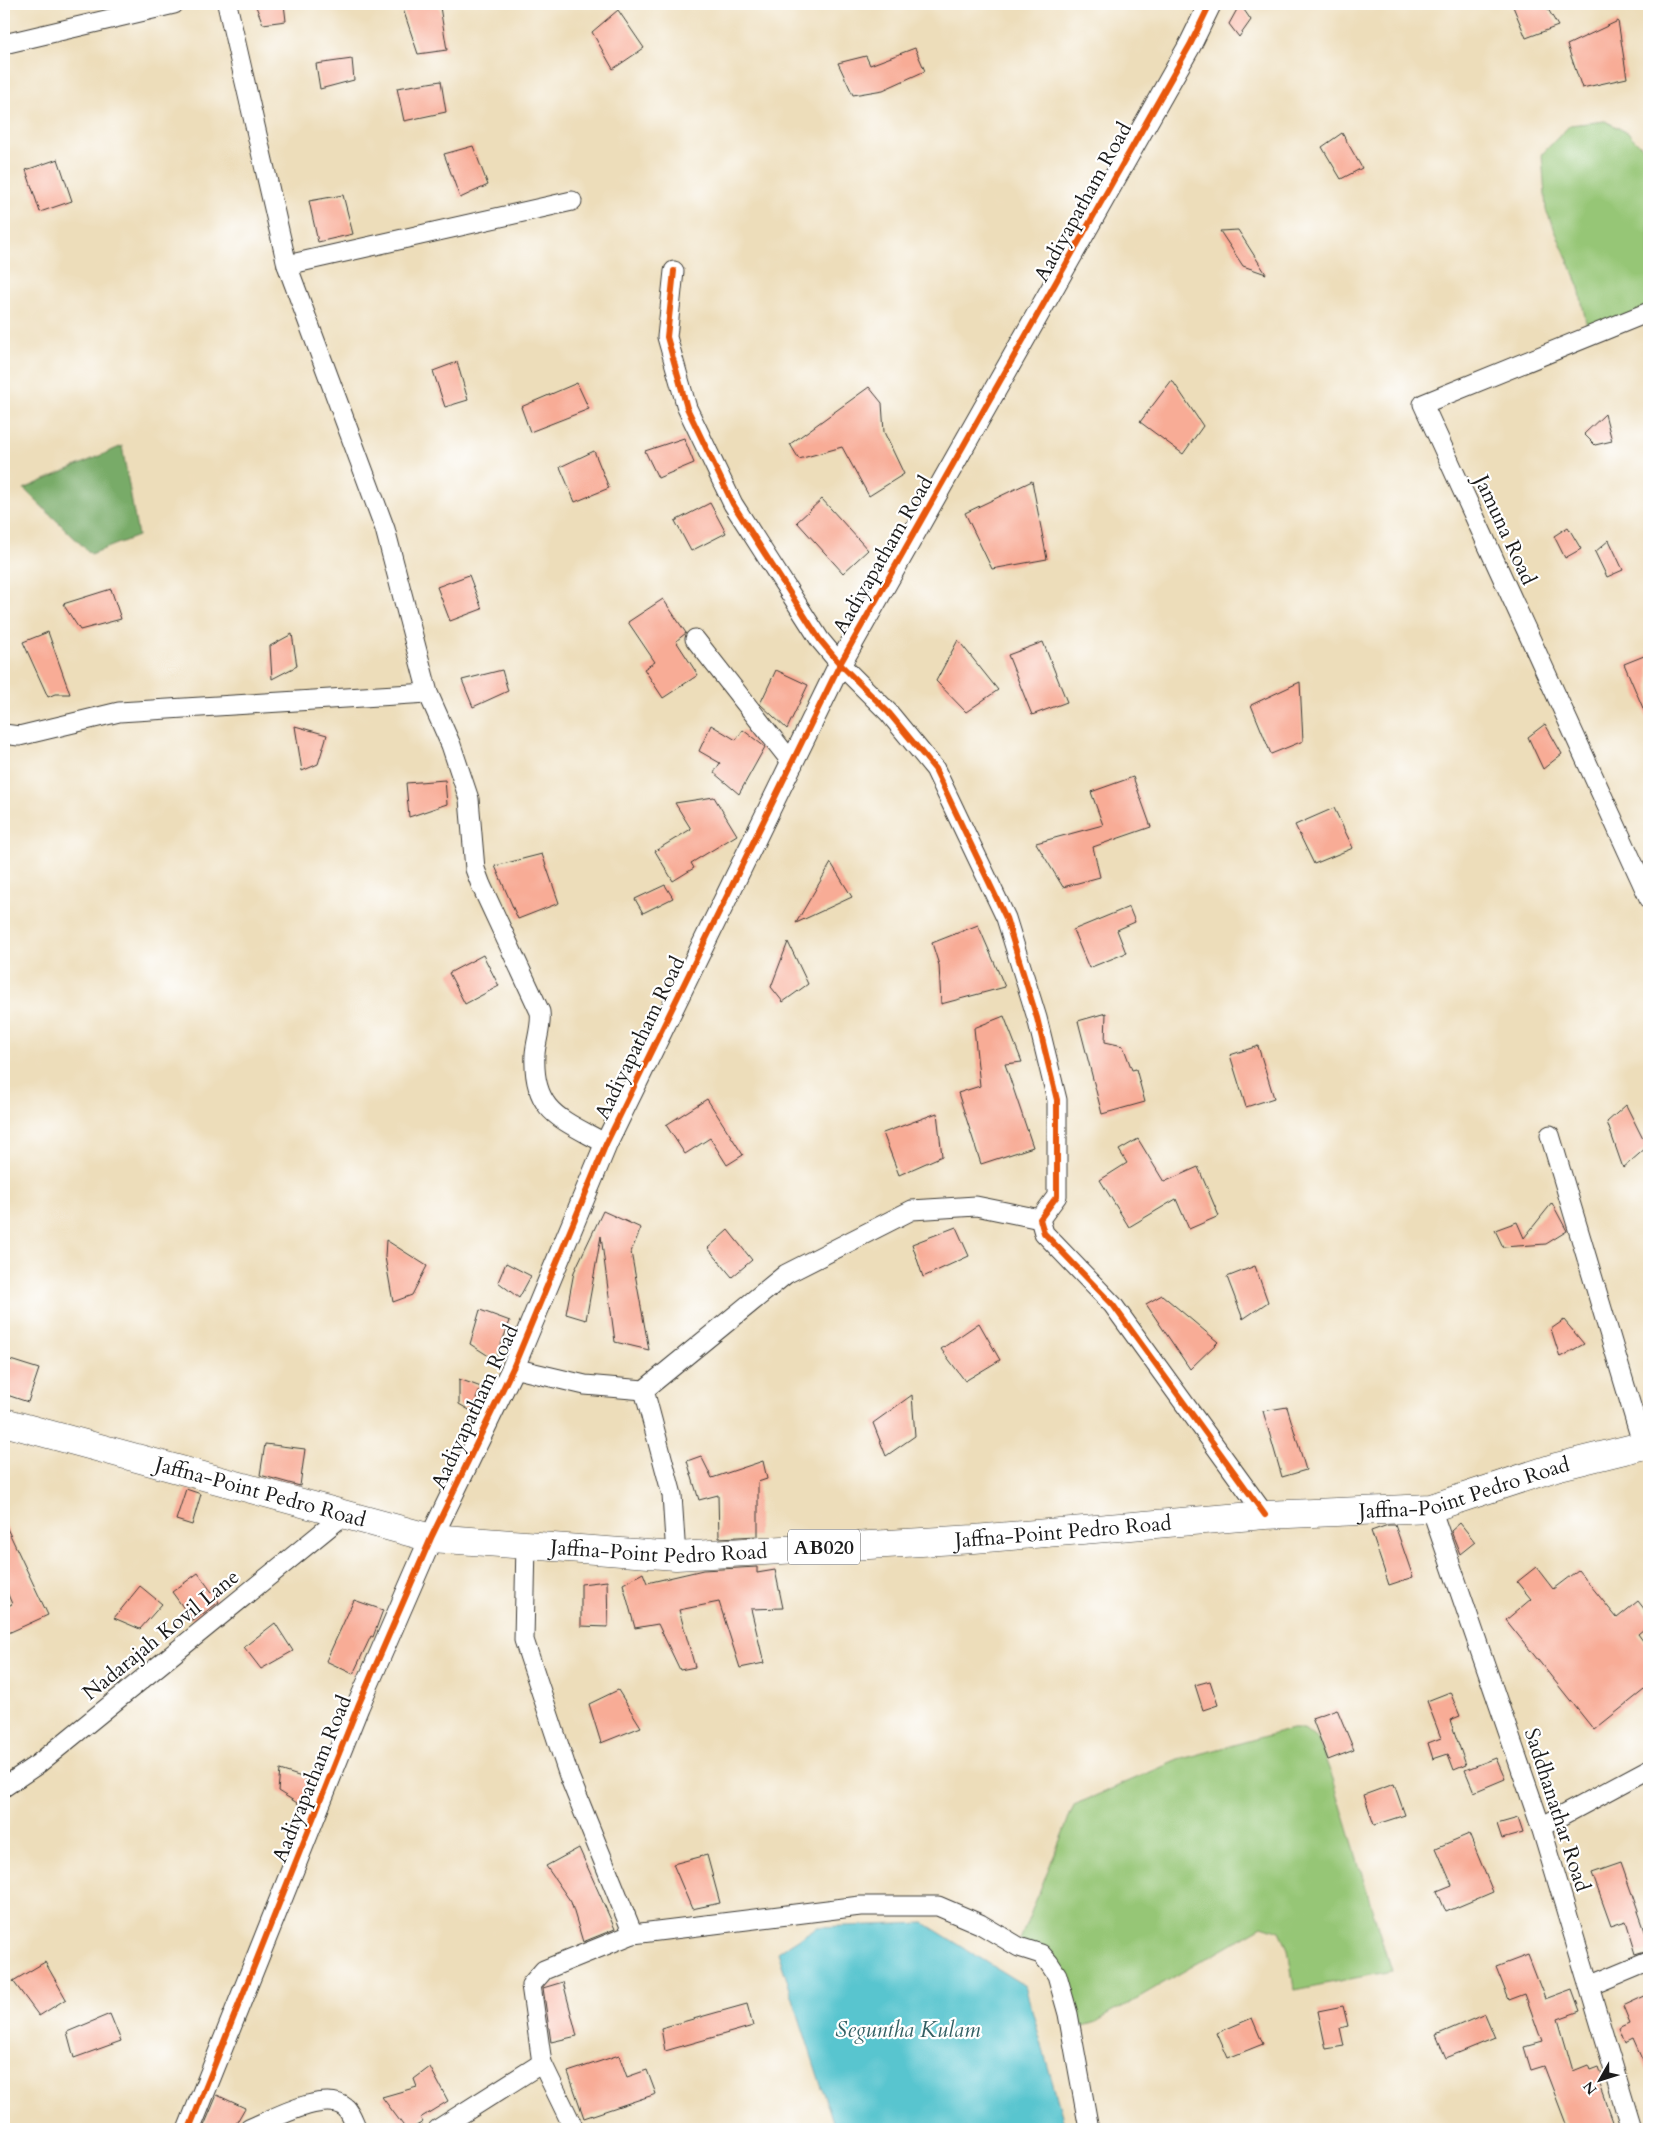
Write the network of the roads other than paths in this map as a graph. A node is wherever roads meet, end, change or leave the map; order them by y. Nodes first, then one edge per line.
1 (174, 4) edge
2 (227, 4) edge
3 (1210, 4) edge
4 (4, 44) edge
5 (572, 201) dead end
6 (287, 265) junction
7 (674, 271) dead end
8 (1649, 312) edge
9 (695, 639) dead end
10 (840, 664) junction
11 (428, 693) junction
12 (4, 734) edge
13 (793, 764) junction
14 (1649, 898) edge
15 (1550, 1135) dead end
16 (606, 1144) junction
17 (1040, 1219) junction
18 (513, 1368) junction
19 (644, 1390) junction
20 (4, 1422) edge
21 (1646, 1445) edge
22 (1431, 1508) junction
23 (344, 1514) junction
24 (1265, 1515) junction
25 (431, 1538) junction
26 (526, 1544) junction
27 (676, 1556) junction
28 (1649, 1769) edge
29 (4, 1787) edge
30 (1541, 1827) junction
31 (633, 1934) junction
32 (1649, 1961) edge
33 (1589, 1986) junction
34 (542, 2063) junction
35 (190, 2129) edge
36 (249, 2129) edge
37 (357, 2129) edge
38 (438, 2129) edge
39 (574, 2129) edge
40 (1089, 2129) edge
41 (1632, 2129) edge

1 - 4 street
2 - 6 street
3 - 10 street, Aadiyapatham Road
5 - 6 street
6 - 11 street
7 - 10 street
8 - 14 street, Jamuna Road
9 - 13 street
10 - 13 street, Aadiyapatham Road
10 - 17 street
11 - 12 street
11 - 16 street
13 - 16 street, Aadiyapatham Road
15 - 21 street
16 - 18 street, Aadiyapatham Road
17 - 19 street
17 - 24 street
18 - 19 street
18 - 25 street, Aadiyapatham Road
19 - 27 street
20 - 23 main road, Jaffna-Point Pedro Road / AB020
21 - 22 main road, Jaffna-Point Pedro Road / AB020
22 - 24 main road, Jaffna-Point Pedro Road / AB020
22 - 30 street, Saddhanathar Road
23 - 25 main road, Jaffna-Point Pedro Road / AB020
23 - 29 street, Nadarajah Kovil Lane
24 - 27 main road, Jaffna-Point Pedro Road / AB020
25 - 26 main road, Jaffna-Point Pedro Road / AB020
25 - 35 street, Aadiyapatham Road
26 - 27 main road, Jaffna-Point Pedro Road / AB020
26 - 31 street
28 - 30 street
30 - 33 street, Saddhanathar Road
31 - 34 street
31 - 40 street
32 - 33 street
33 - 41 street, Saddhanathar Road
34 - 38 street
34 - 39 street
36 - 37 street

